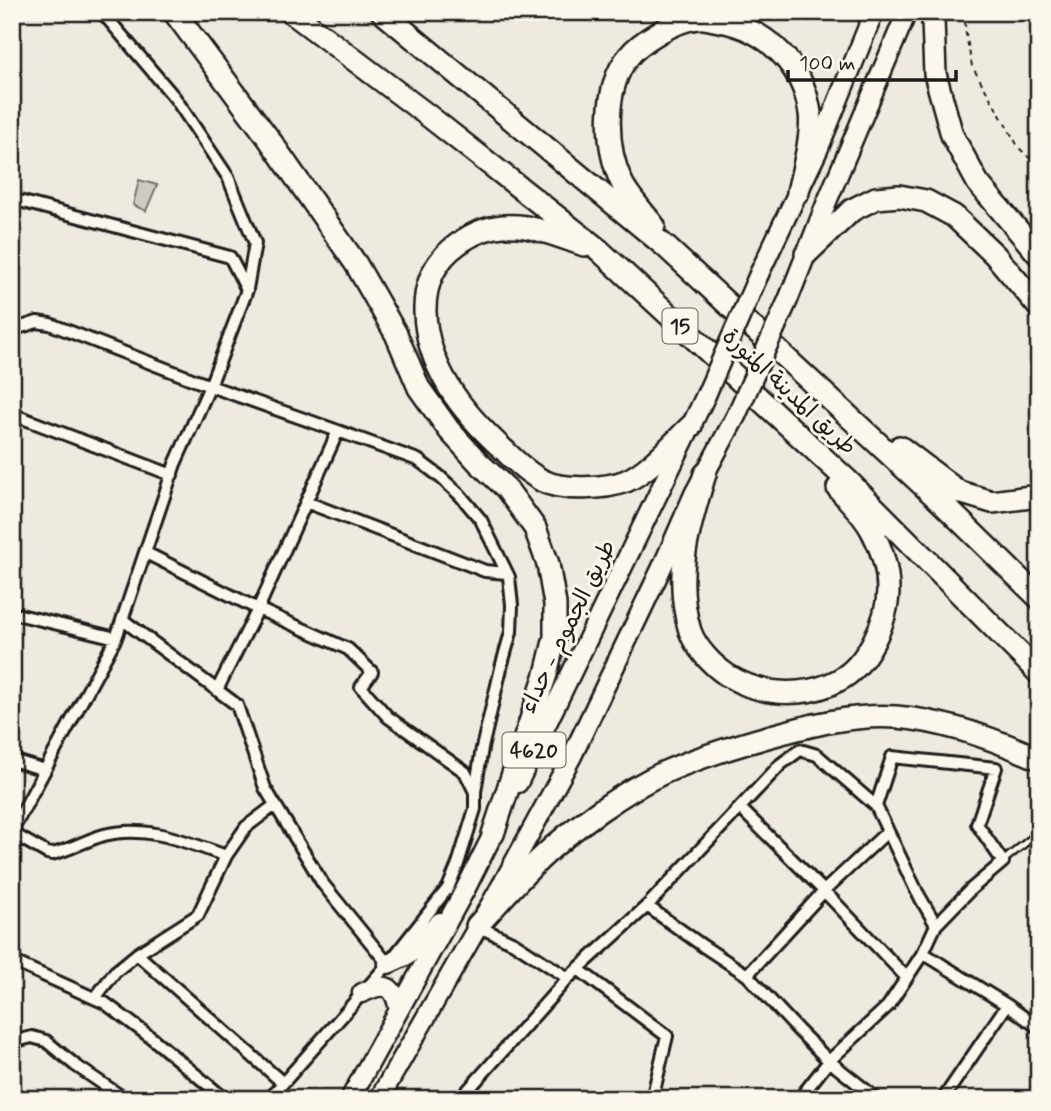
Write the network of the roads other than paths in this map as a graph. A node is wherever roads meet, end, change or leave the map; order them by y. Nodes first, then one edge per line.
1 (102, 12) edge
2 (174, 12) edge
3 (291, 12) edge
4 (382, 12) edge
5 (874, 12) edge
6 (907, 12) edge
7 (935, 12) edge
8 (798, 192) junction
9 (12, 199) edge
10 (599, 250) junction
11 (806, 254) junction
12 (1039, 255) edge
13 (694, 273) junction
14 (247, 290) junction
15 (1039, 307) edge
16 (12, 330) edge
17 (785, 358) junction
18 (210, 386) junction
19 (12, 414) edge
20 (781, 419) junction
21 (691, 426) junction
22 (338, 431) junction
23 (705, 474) junction
24 (172, 475) junction
25 (1039, 496) edge
26 (306, 502) junction
27 (146, 553) junction
28 (506, 573) junction
29 (1039, 598) edge
30 (258, 609) junction
31 (12, 613) edge
32 (122, 620) junction
33 (116, 638) junction
34 (1039, 673) edge
35 (217, 690) junction
36 (12, 760) edge
37 (1039, 760) edge
38 (45, 770) junction
39 (475, 792) junction
40 (275, 804) junction
41 (876, 806) junction
42 (740, 808) junction
43 (12, 832) edge
44 (887, 832) junction
45 (1039, 832) edge
46 (493, 834) junction
47 (226, 856) junction
48 (1003, 862) junction
49 (824, 891) junction
50 (461, 898) junction
51 (647, 906) junction
52 (936, 925) junction
53 (477, 926) junction
54 (923, 953) junction
55 (137, 954) junction
56 (12, 961) edge
57 (388, 964) junction
58 (578, 968) junction
59 (747, 975) junction
60 (568, 978) junction
61 (906, 978) junction
62 (362, 993) junction
63 (95, 998) junction
64 (1007, 1005) junction
65 (399, 1010) junction
66 (1038, 1027) edge
67 (12, 1042) edge
68 (829, 1061) junction
69 (283, 1083) junction
70 (125, 1099) edge
71 (225, 1099) edge
72 (269, 1099) edge
73 (350, 1099) edge
74 (379, 1099) edge
75 (460, 1099) edge
76 (652, 1099) edge
77 (799, 1099) edge
78 (877, 1099) edge
79 (943, 1099) edge

1 - 14 street
2 - 46 highway
3 - 10 highway, طريق المدينة المنورة / 15
4 - 13 highway, طريق المدينة المنورة / 15
5 - 8 main road, طريق الجموم - حداء
6 - 11 main road
7 - 12 highway
8 - 13 highway
8 - 21 main road, طريق الجموم - حداء / 4620, bridge
9 - 14 street
10 - 20 highway, طريق المدينة المنورة / 15
10 - 21 highway
11 - 15 highway
11 - 23 main road, 4620, bridge
13 - 17 highway, طريق المدينة المنورة / 15
14 - 18 street
16 - 18 street
17 - 25 highway
17 - 29 highway, طريق المدينة المنورة / 15
18 - 22 street
18 - 24 street
19 - 24 street
20 - 23 highway
20 - 34 highway, طريق المدينة المنورة / 15
21 - 46 main road, طريق الجموم - حداء / 4620
22 - 26 street
22 - 28 street
23 - 53 main road, 4620
24 - 27 street
26 - 28 street
26 - 30 street
27 - 30 street
27 - 32 street
28 - 39 street
30 - 35 street
30 - 39 street
31 - 33 street
32 - 33 street
32 - 35 street
33 - 38 street
35 - 40 street
36 - 38 street
37 - 53 highway
38 - 43 street
39 - 57 street
40 - 47 street
40 - 57 street
41 - 42 street
41 - 44 street
41 - 48 street
42 - 49 street
42 - 51 street
43 - 47 street
44 - 49 street
44 - 52 street
45 - 48 lane
46 - 50 main road, طريق الجموم - حداء / 4620
47 - 55 street
48 - 52 street
49 - 59 street
49 - 61 street
50 - 57 main road
50 - 65 main road, طريق الجموم - حداء / 4620
51 - 58 street
51 - 59 street
52 - 54 street
53 - 60 street
53 - 74 main road, 4620
54 - 61 street
54 - 64 street
55 - 63 street
55 - 69 street
56 - 63 street
57 - 62 street
58 - 60 street
58 - 76 street
59 - 68 street
60 - 75 street
61 - 68 street
62 - 65 main road
62 - 69 street
63 - 71 street
64 - 66 street
64 - 79 street
65 - 73 main road, طريق الجموم - حداء / 4620
67 - 70 street
68 - 77 street
68 - 78 street
69 - 72 street

